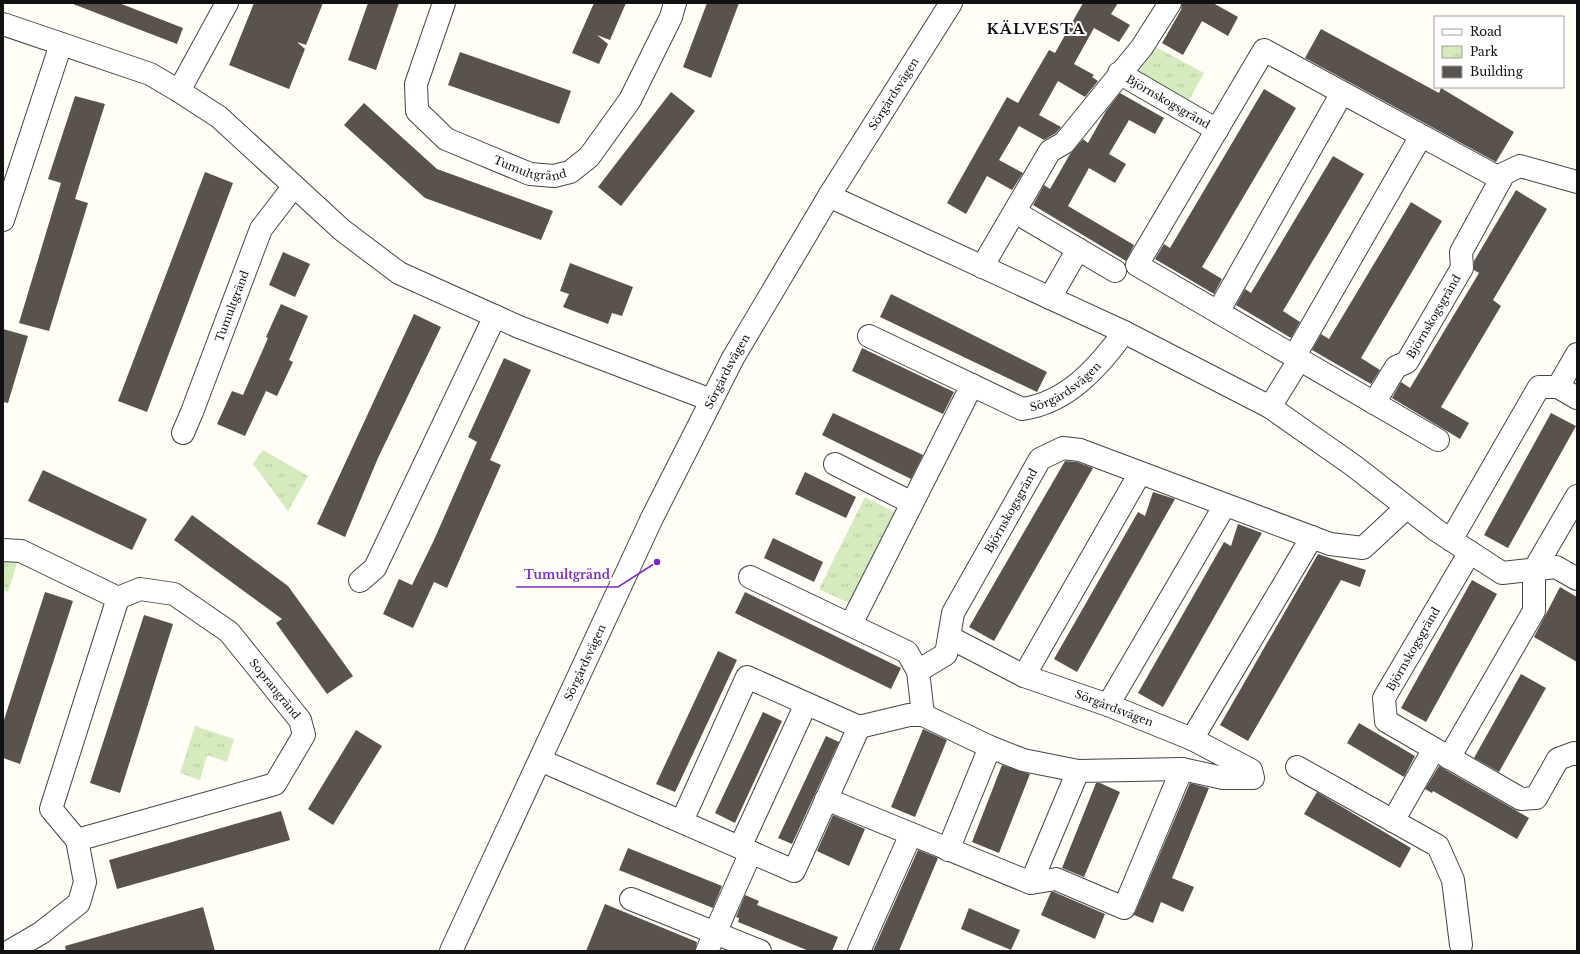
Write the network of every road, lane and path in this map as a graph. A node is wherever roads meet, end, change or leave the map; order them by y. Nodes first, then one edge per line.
1 (227, 3) edge
2 (444, 3) edge
3 (675, 3) edge
4 (951, 3) edge
5 (1170, 3) edge
6 (3, 24) edge
7 (61, 44) junction
8 (1119, 74) junction
9 (180, 91) junction
10 (1342, 93) junction
11 (1217, 130) junction
12 (1421, 136) junction
13 (1501, 179) junction
14 (1577, 182) edge
15 (294, 186) junction
16 (829, 196) junction
17 (1015, 212) junction
18 (3, 220) edge
19 (1078, 249) junction
20 (982, 267) junction
21 (1115, 271) dead end
22 (1050, 298) junction
23 (1218, 312) junction
24 (495, 316) junction
25 (1124, 332) junction
26 (869, 336) dead end
27 (1577, 354) edge
28 (1296, 358) junction
29 (972, 385) junction
30 (1558, 387) junction
31 (1577, 398) edge
32 (711, 400) junction
33 (1374, 403) junction
34 (1270, 407) junction
35 (183, 433) dead end
36 (1438, 440) dead end
37 (835, 464) dead end
38 (1140, 473) junction
39 (1577, 496) edge
40 (912, 503) junction
41 (1225, 505) junction
42 (1406, 508) junction
43 (1312, 537) junction
44 (1451, 540) junction
45 (3, 550) edge
46 (1470, 552) junction
47 (1534, 570) junction
48 (750, 577) dead end
49 (1577, 579) edge
50 (360, 581) dead end
51 (118, 598) junction
52 (851, 624) junction
53 (949, 637) junction
54 (918, 671) junction
55 (1024, 676) junction
56 (806, 704) junction
57 (1108, 705) junction
58 (923, 715) junction
59 (859, 727) junction
60 (1192, 739) junction
61 (990, 747) junction
62 (1442, 754) junction
63 (1577, 754) edge
64 (540, 760) junction
65 (1297, 767) dead end
66 (1182, 769) junction
67 (1078, 771) junction
68 (826, 799) junction
69 (682, 821) junction
70 (1394, 821) junction
71 (911, 834) junction
72 (77, 840) junction
73 (746, 850) junction
74 (948, 850) junction
75 (1031, 882) junction
76 (631, 899) dead end
77 (711, 942) edge
78 (1461, 945) dead end
79 (10, 951) edge
80 (451, 951) edge
81 (760, 951) edge
82 (859, 951) edge

1 - 9 street
2 - 3 street, Tumultgränd
4 - 16 street, Sörgårdsvägen
5 - 8 street, Björnskogsgränd
6 - 7 street
7 - 9 street
7 - 18 street
8 - 11 street, Björnskogsgränd
8 - 17 street, Björnskogsgränd
9 - 15 street
10 - 11 street, Björnskogsgränd
10 - 12 street, Björnskogsgränd
10 - 23 street
11 - 23 street, Björnskogsgränd
12 - 13 street, Björnskogsgränd
12 - 28 street
13 - 14 street, Björnskogsgränd
13 - 33 street, Björnskogsgränd
15 - 24 street
15 - 35 street, Tumultgränd
16 - 20 street
16 - 32 street, Sörgårdsvägen
17 - 19 street
17 - 20 street, Björnskogsgränd
19 - 21 street
19 - 22 street
20 - 22 street
22 - 25 street
23 - 28 street, Björnskogsgränd
24 - 32 street
24 - 50 street
25 - 29 street, Sörgårdsvägen
25 - 34 street
26 - 29 street, Sörgårdsvägen
27 - 30 street
28 - 33 street, Björnskogsgränd
28 - 34 street
29 - 40 street
30 - 31 street
30 - 44 street
32 - 64 street, Sörgårdsvägen
33 - 36 street, Björnskogsgränd
34 - 42 street
37 - 40 street
38 - 41 street, Björnskogsgränd
38 - 53 street, Björnskogsgränd
38 - 55 street
39 - 47 street
40 - 52 street
41 - 43 street, Björnskogsgränd
41 - 57 street
42 - 43 street, Björnskogsgränd
42 - 44 street
43 - 60 street
44 - 46 street
45 - 51 street
46 - 47 street
46 - 62 street, Björnskogsgränd
47 - 49 street
47 - 62 street
48 - 52 street
51 - 72 street
51 - 72 street, Soprangränd
52 - 54 street
53 - 54 street
53 - 55 street, Sörgårdsvägen
54 - 58 street
55 - 57 street, Sörgårdsvägen
56 - 59 street
56 - 69 street
56 - 73 street
57 - 60 street, Sörgårdsvägen
58 - 59 street, Sörgårdsvägen
58 - 61 street, Sörgårdsvägen
59 - 68 street
60 - 66 street, Sörgårdsvägen
61 - 67 street, Sörgårdsvägen
61 - 74 street
62 - 63 street, Björnskogsgränd
62 - 70 street
64 - 69 street
64 - 80 street, Sörgårdsvägen
65 - 70 street
66 - 67 street, Sörgårdsvägen
66 - 75 street
67 - 75 street
68 - 71 street
68 - 73 street
69 - 73 street
70 - 78 street
71 - 74 street
71 - 82 street
72 - 79 street
73 - 77 street
74 - 75 street
76 - 77 street
77 - 81 street

